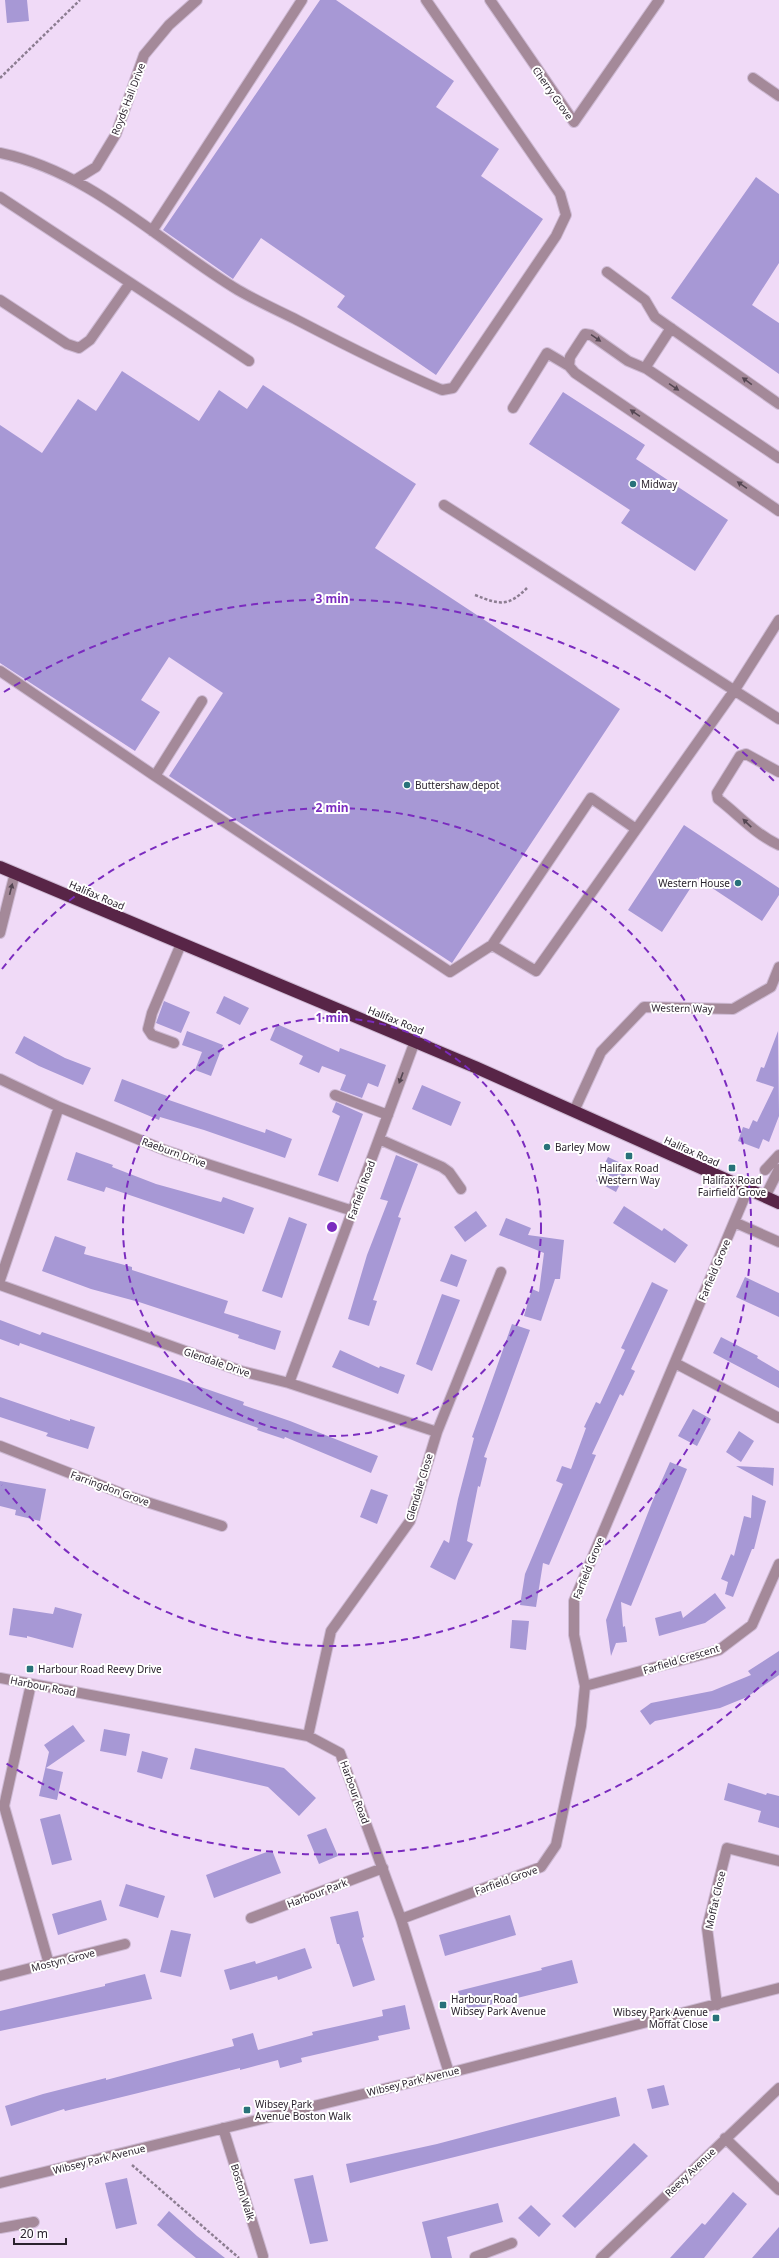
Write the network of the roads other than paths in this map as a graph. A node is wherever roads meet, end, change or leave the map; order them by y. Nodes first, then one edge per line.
1 (197, 0) edge
2 (302, 0) edge
3 (426, 0) edge
4 (490, 0) edge
5 (659, 0) edge
6 (753, 78) dead end
7 (779, 96) edge
8 (0, 153) edge
9 (75, 180) junction
10 (0, 197) edge
11 (152, 231) junction
12 (606, 272) dead end
13 (130, 283) junction
14 (0, 300) edge
15 (671, 328) junction
16 (249, 361) dead end
17 (569, 366) junction
18 (645, 368) junction
19 (779, 404) edge
20 (512, 408) dead end
21 (779, 458) edge
22 (444, 505) dead end
23 (778, 509) edge
24 (779, 620) edge
25 (0, 671) edge
26 (734, 691) junction
27 (202, 701) dead end
28 (779, 719) edge
29 (779, 772) edge
30 (155, 776) junction
31 (636, 829) junction
32 (779, 844) edge
33 (0, 867) edge
34 (15, 873) junction
35 (0, 933) edge
36 (181, 944) junction
37 (492, 945) junction
38 (779, 967) edge
39 (415, 1041) junction
40 (174, 1043) dead end
41 (0, 1079) edge
42 (334, 1095) dead end
43 (59, 1107) junction
44 (574, 1111) junction
45 (388, 1115) junction
46 (379, 1139) junction
47 (779, 1156) edge
48 (779, 1168) edge
49 (765, 1170) dead end
50 (460, 1189) dead end
51 (748, 1189) junction
52 (765, 1197) junction
53 (779, 1203) edge
54 (353, 1211) junction
55 (734, 1222) junction
56 (779, 1242) edge
57 (501, 1272) dead end
58 (0, 1280) edge
59 (0, 1285) edge
60 (675, 1363) junction
61 (289, 1383) junction
62 (779, 1418) edge
63 (437, 1432) junction
64 (0, 1446) edge
65 (222, 1526) dead end
66 (779, 1564) edge
67 (0, 1678) edge
68 (31, 1684) junction
69 (585, 1686) junction
70 (308, 1736) junction
71 (2, 1808) edge
72 (779, 1861) edge
73 (382, 1868) junction
74 (251, 1918) dead end
75 (402, 1918) junction
76 (125, 1944) dead end
77 (49, 1964) junction
78 (0, 1976) edge
79 (779, 1988) edge
80 (717, 2005) junction
81 (449, 2073) junction
82 (779, 2088) edge
83 (223, 2128) junction
84 (725, 2138) junction
85 (0, 2183) edge
86 (779, 2190) edge
87 (34, 2222) dead end
88 (0, 2227) edge
89 (512, 2243) dead end
90 (263, 2256) dead end
91 (489, 2256) edge
92 (475, 2257) dead end
93 (601, 2258) edge

1 - 9 street, Royds Hall Drive
2 - 11 street
3 - 11 street
4 - 5 street, Cherry Grove
6 - 7 street
8 - 9 street
9 - 11 street
10 - 13 street
12 - 15 street
13 - 14 street
13 - 16 street
15 - 18 street
19 -> 15 street
17 -> 18 street
17 - 20 street
23 -> 17 street
18 -> 21 street
22 - 26 street
24 - 26 street
25 - 30 street
26 - 28 street
26 - 31 street
27 - 30 street
32 -> 29 street
30 - 37 street
31 - 37 street
31 - 37 street
33 - 34 highway, Halifax Road
35 -> 34 street
34 - 36 highway, Halifax Road
36 - 39 highway, Halifax Road
36 - 40 street
38 - 44 street, Western Way
39 - 44 highway, Halifax Road
39 -> 45 street, Farfield Road
41 - 43 street, Raeburn Drive
42 - 45 street
43 - 54 street, Raeburn Drive
43 - 58 street
44 - 51 highway, Halifax Road
45 - 46 street, Farfield Road
46 - 50 street
46 - 54 street, Farfield Road
47 - 49 street
48 - 52 street
51 - 52 highway, Halifax Road
51 - 55 street, Farfield Grove
52 - 53 highway, Halifax Road
54 - 61 street, Farfield Road
55 - 56 street
55 - 60 street, Farfield Grove
57 - 63 street, Glendale Close
59 - 61 street, Glendale Drive
60 - 62 street
60 - 69 street, Farfield Grove
61 - 63 street, Glendale Drive
63 - 70 street, Glendale Close
64 - 65 street, Farringdon Grove
66 - 69 street, Farfield Crescent
67 - 68 street, Harbour Road
68 - 70 street, Harbour Road
68 - 71 street
69 - 75 street, Farfield Grove
70 - 73 street, Harbour Road
71 - 77 street
72 - 80 street, Moffat Close
73 - 74 street, Harbour Park
73 - 75 street, Harbour Road
75 - 81 street, Harbour Road
76 - 77 street, Mostyn Grove
77 - 78 street, Mostyn Grove
79 - 80 street, Wibsey Park Avenue
80 - 81 street, Wibsey Park Avenue
81 - 83 street, Wibsey Park Avenue
82 - 84 street, Reevy Avenue
83 - 85 street, Wibsey Park Avenue
83 - 90 street, Boston Walk
84 - 86 street
84 - 93 street, Reevy Avenue
87 - 88 street
89 - 91 street
91 - 92 street

